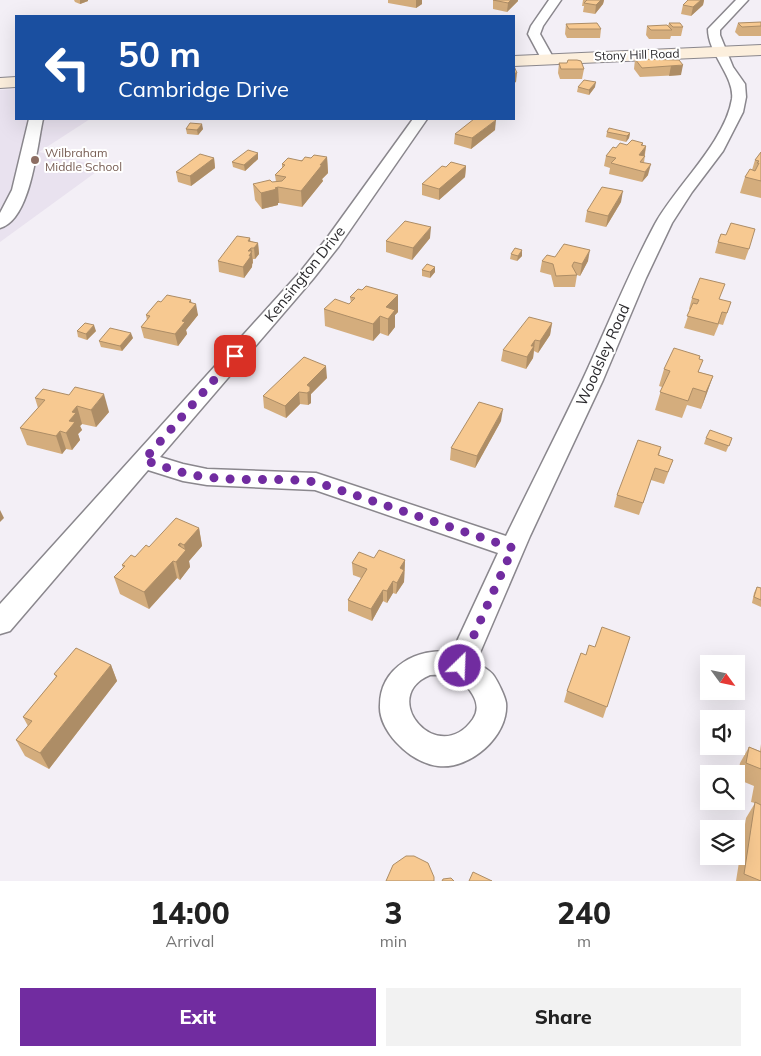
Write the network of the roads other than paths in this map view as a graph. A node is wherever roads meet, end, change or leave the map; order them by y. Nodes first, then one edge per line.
1 (556, 0) edge
2 (742, 0) edge
3 (761, 50) edge
4 (721, 52) junction
5 (548, 59) junction
6 (515, 61) edge
7 (15, 82) edge
8 (0, 83) edge
9 (36, 120) edge
10 (419, 120) edge
11 (0, 223) edge
12 (144, 460) junction
13 (513, 548) junction
14 (0, 624) edge
15 (460, 666) junction

1 - 5 street
2 - 4 street, Woodsley Road
3 - 4 main road, Stony Hill Road
4 - 5 main road, Stony Hill Road
4 - 13 street, Woodsley Road
5 - 6 main road, Stony Hill Road
7 - 8 main road
9 - 11 street
10 - 12 street, Kensington Drive
12 - 13 street
12 - 14 street, Kensington Drive
13 - 15 street, Woodsley Road
15 - 15 street

